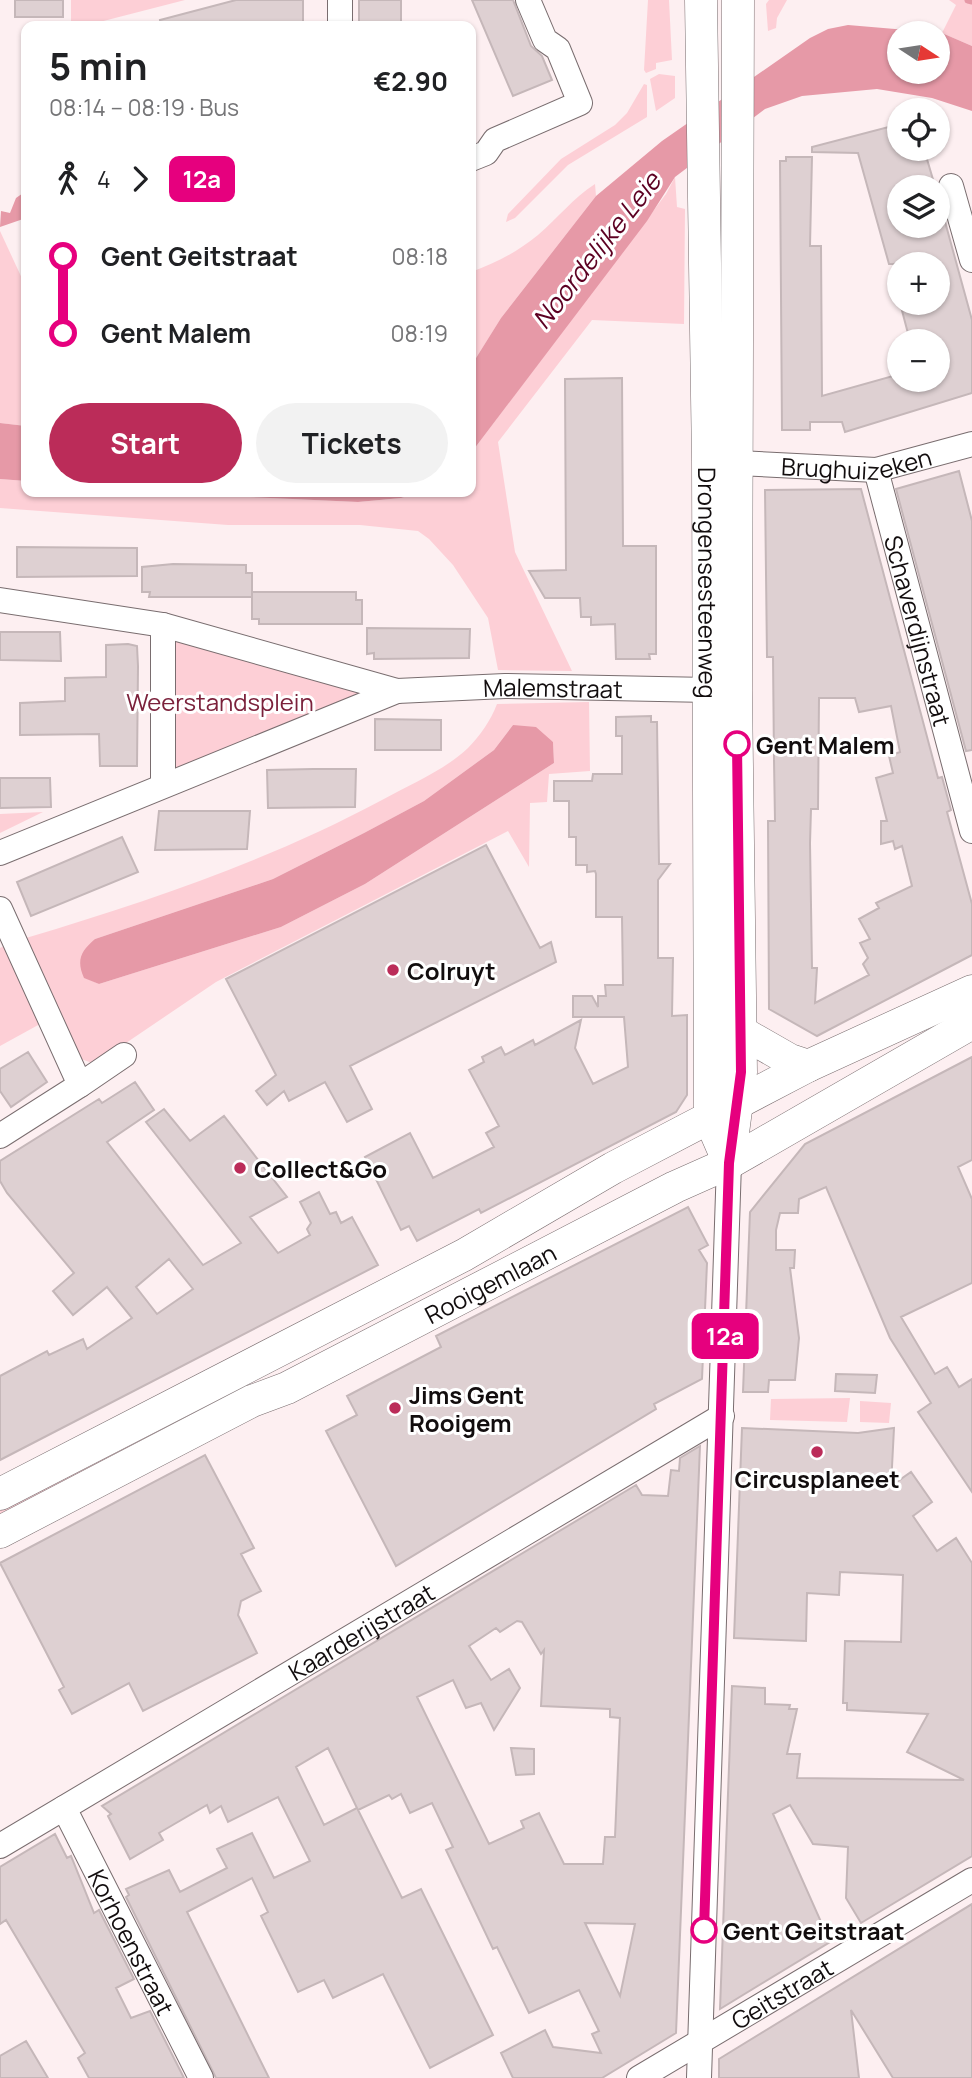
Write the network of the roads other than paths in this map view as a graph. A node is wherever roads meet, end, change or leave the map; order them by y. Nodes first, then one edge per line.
1 (340, 0) edge
2 (528, 0) edge
3 (701, 0) edge
4 (738, 0) edge
5 (341, 21) edge
6 (476, 157) edge
7 (951, 186) dead end
8 (972, 260) edge
9 (972, 444) edge
10 (723, 462) junction
11 (876, 470) junction
12 (0, 600) edge
13 (163, 625) junction
14 (397, 691) junction
15 (723, 691) junction
16 (163, 785) junction
17 (972, 831) edge
18 (0, 853) edge
19 (0, 909) edge
20 (972, 991) edge
21 (972, 1023) edge
22 (741, 1032) junction
23 (124, 1055) dead end
24 (808, 1066) junction
25 (80, 1085) junction
26 (739, 1104) junction
27 (710, 1119) junction
28 (0, 1136) edge
29 (729, 1163) junction
30 (723, 1416) junction
31 (0, 1494) edge
32 (0, 1532) edge
33 (64, 1808) junction
34 (0, 1846) edge
35 (972, 1880) edge
36 (699, 2042) junction
37 (201, 2078) edge
38 (639, 2078) edge
39 (699, 2078) edge

1 - 5 street
2 - 6 street
3 - 10 main road, Drongensesteenweg
4 - 10 main road, Drongensesteenweg
7 - 8 street
9 - 11 street, Brughuizeken
10 - 11 street, Brughuizeken
10 - 15 main road, Drongensesteenweg
11 - 17 street, Schaverdijnstraat
12 - 13 street
13 - 14 street
13 - 16 street
14 - 15 street, Malemstraat
14 - 16 street
15 - 22 main road, Drongensesteenweg
15 - 27 main road, Drongensesteenweg
16 - 18 street
19 - 25 street
20 - 24 main road, Rooigemlaan
21 - 29 main road, Rooigemlaan
22 - 24 main road
22 - 26 main road, Drongensesteenweg
23 - 25 street
24 - 26 main road, Rooigemlaan
25 - 28 street
26 - 27 main road, Rooigemlaan
26 - 29 main road, Drongensesteenweg
27 - 29 main road, Drongensesteenweg
27 - 31 main road, Rooigemlaan
29 - 30 street, Drongensesteenweg
29 - 32 main road, Rooigemlaan
30 - 33 street, Kaarderijstraat
30 - 36 street, Drongensesteenweg
33 - 34 street, Kaarderijstraat
33 - 37 street, Korhoenstraat
35 - 36 street, Geitstraat
36 - 38 street, Geitstraat
36 - 39 street, Drongensesteenweg

